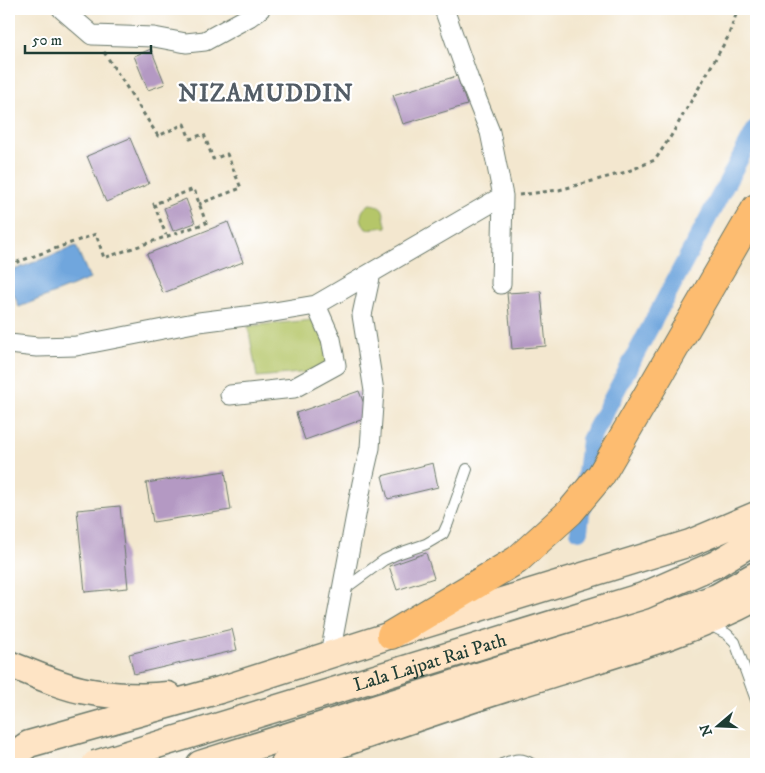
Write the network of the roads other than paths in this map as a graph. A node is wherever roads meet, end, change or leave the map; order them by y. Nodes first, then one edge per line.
1 (62, 9) edge
2 (260, 9) edge
3 (444, 9) edge
4 (503, 196) junction
5 (756, 208) edge
6 (371, 273) junction
7 (501, 284) dead end
8 (316, 305) junction
9 (9, 344) edge
10 (230, 395) dead end
11 (467, 469) dead end
12 (756, 515) edge
13 (756, 540) edge
14 (756, 575) edge
15 (342, 591) junction
16 (756, 598) edge
17 (705, 622) junction
18 (391, 635) junction
19 (330, 654) junction
20 (9, 664) edge
21 (220, 690) junction
22 (756, 700) edge
23 (120, 718) junction
24 (348, 742) junction
25 (9, 758) edge
26 (95, 764) edge
27 (107, 764) edge
28 (200, 764) edge
29 (284, 764) edge
30 (304, 764) edge
31 (502, 764) edge
32 (532, 764) edge

1 - 2 street
3 - 4 street
4 - 6 street
4 - 7 street
5 - 18 highway
6 - 8 street
6 - 15 street
8 - 9 street
8 - 10 street
11 - 15 lane
12 - 18 main road
13 - 26 main road, Lala Lajpat Rai Path, bridge
14 - 28 main road, Lala Lajpat Rai Path
15 - 19 street
16 - 17 main road
17 - 22 lane
17 - 24 main road
18 - 19 main road
19 - 21 main road
20 - 21 main road
21 - 23 main road
23 - 25 main road
23 - 27 main road
24 - 29 main road
24 - 30 main road
31 - 32 lane

